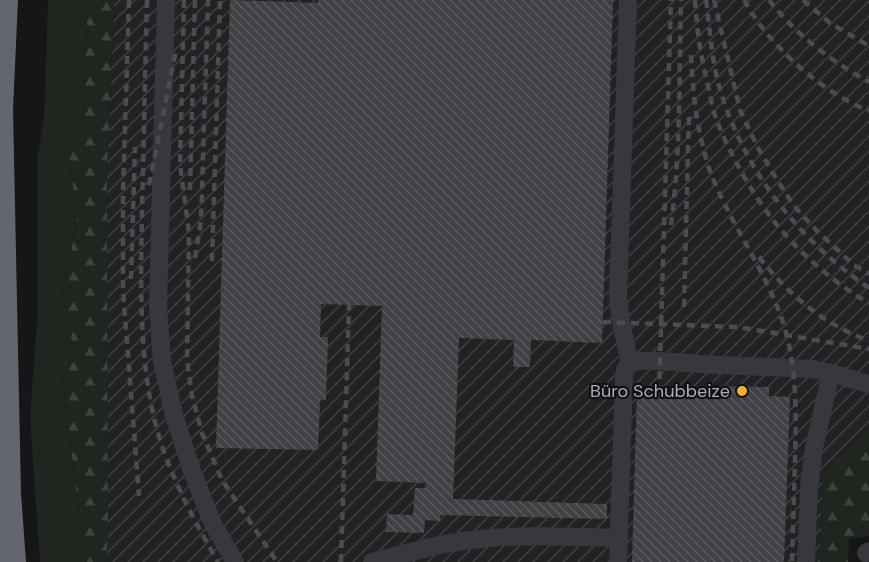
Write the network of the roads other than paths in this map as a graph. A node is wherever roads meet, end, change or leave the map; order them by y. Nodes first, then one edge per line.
1 (5, 0) edge
2 (166, 0) edge
3 (628, 0) edge
4 (630, 364) junction
5 (831, 373) junction
6 (869, 384) edge
7 (619, 538) junction
8 (13, 562) edge
9 (235, 562) edge
10 (372, 562) edge
11 (618, 562) edge
12 (807, 562) edge

1 - 8 highway
2 - 9 lane
3 - 4 lane
4 - 5 lane
4 - 7 lane
5 - 6 lane
5 - 12 lane
7 - 10 lane
7 - 11 lane

